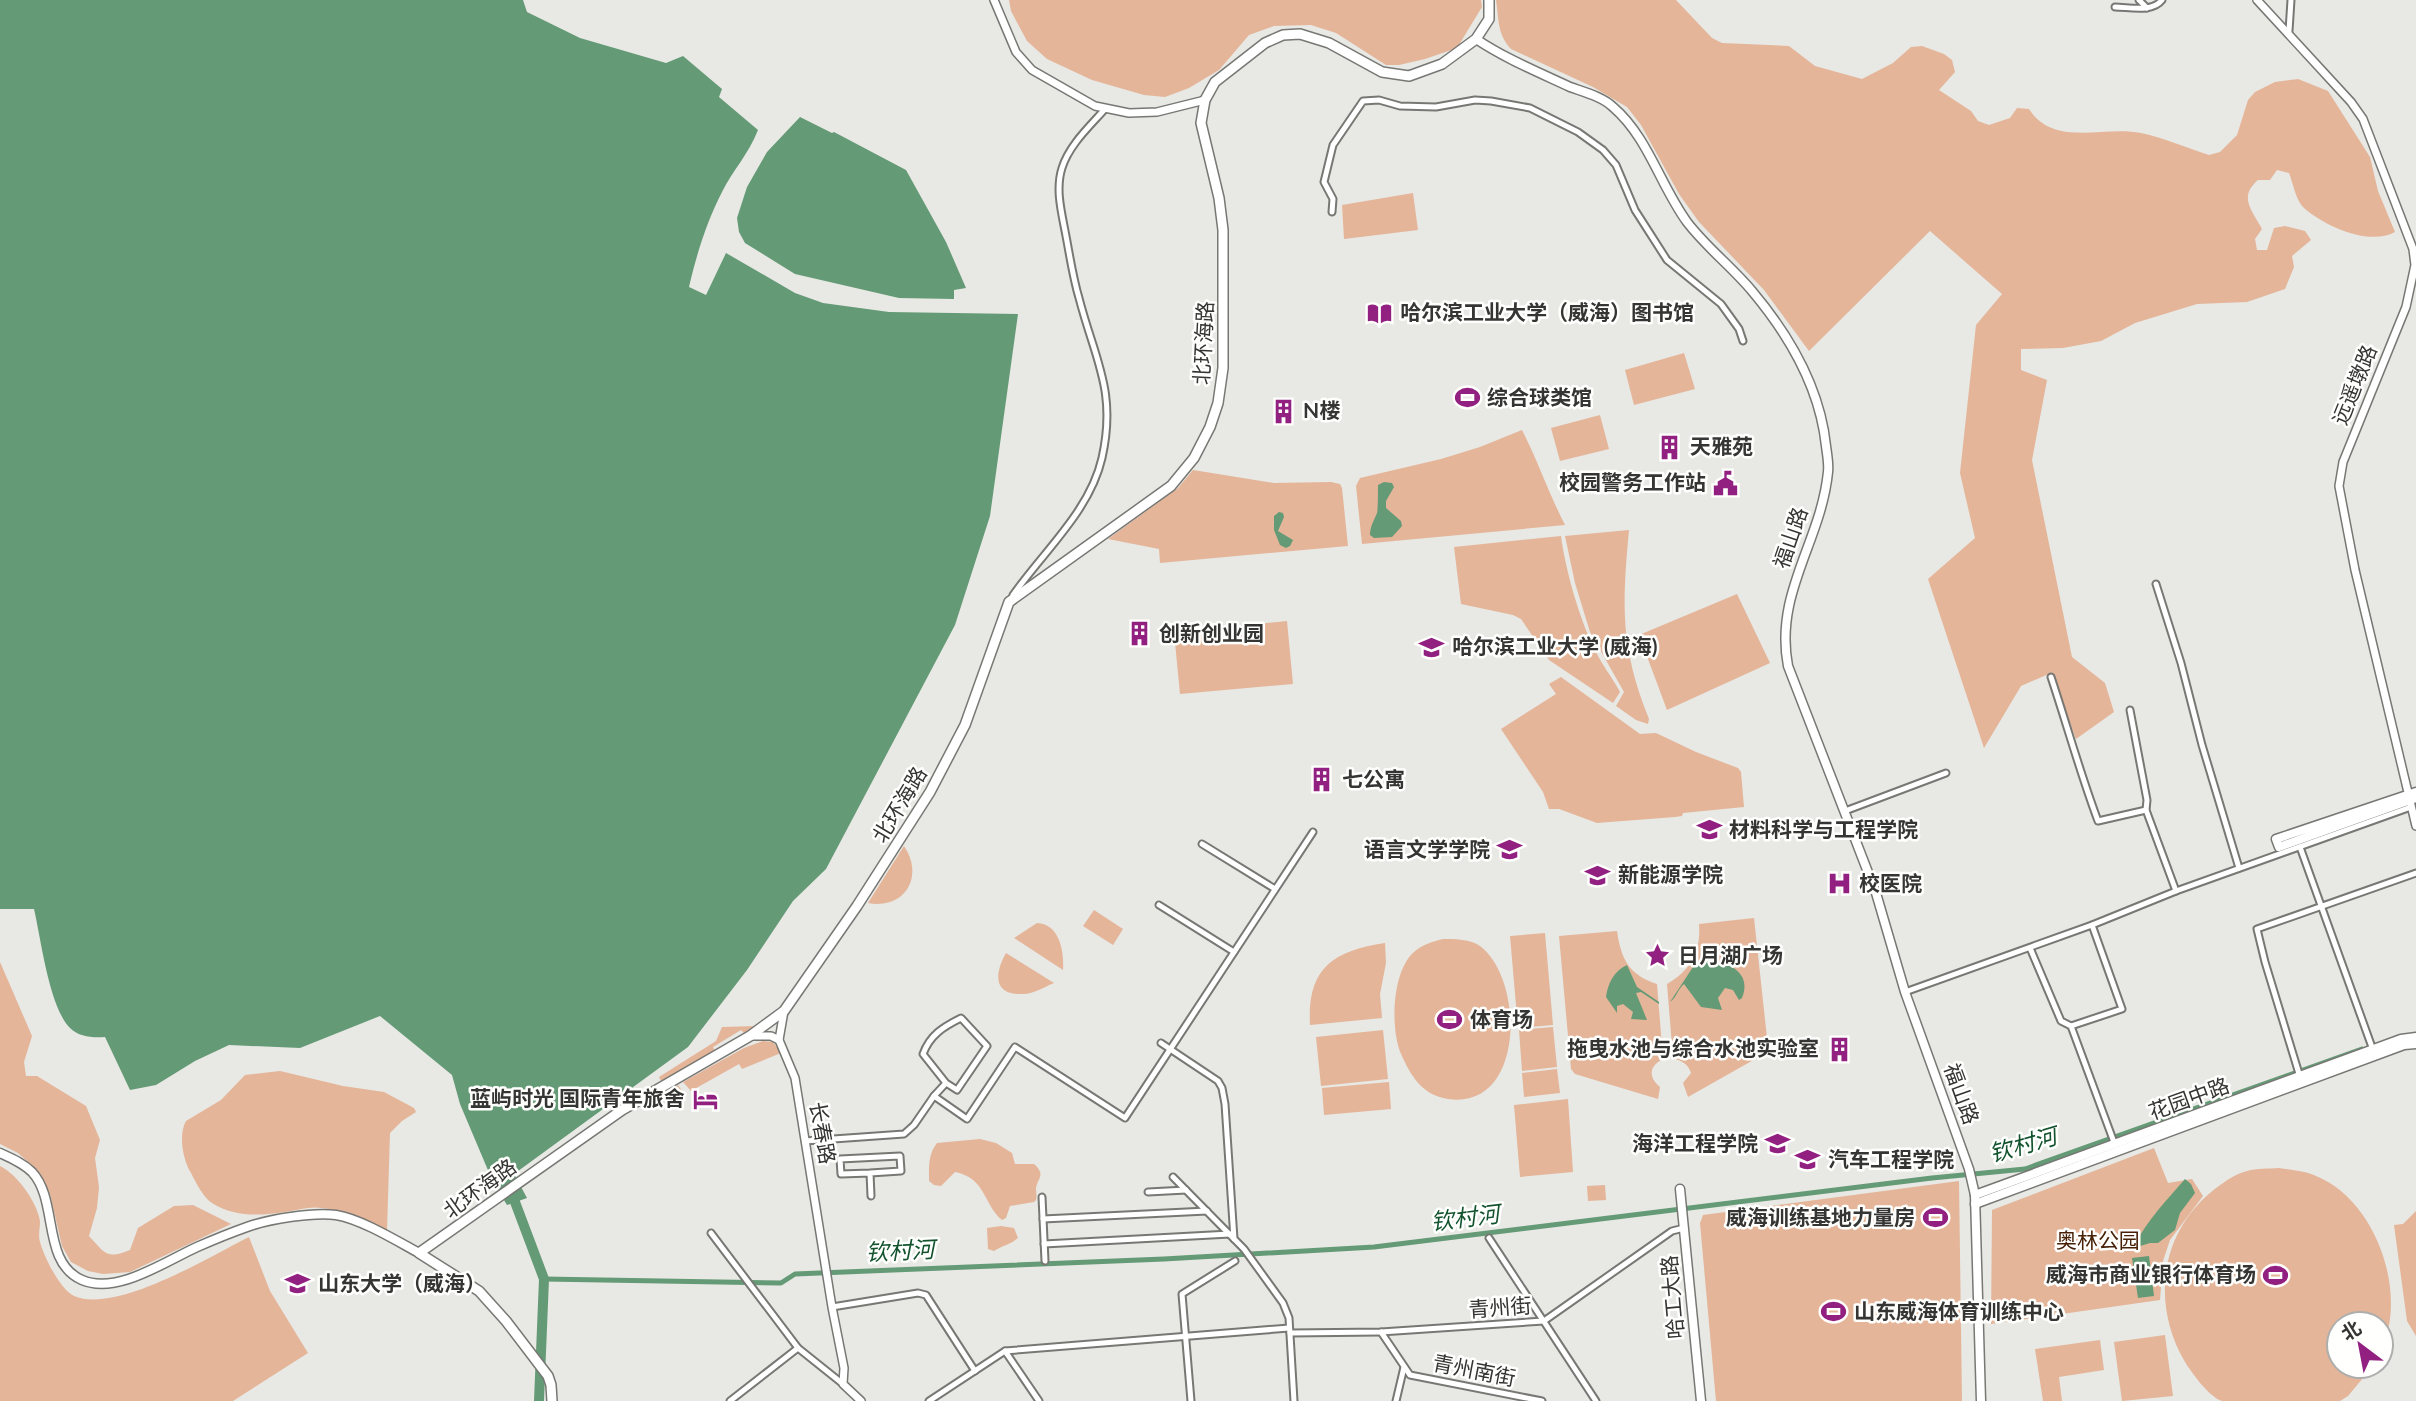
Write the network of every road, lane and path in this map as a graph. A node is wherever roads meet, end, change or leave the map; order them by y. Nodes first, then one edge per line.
1 (993, 0) edge
2 (1489, 0) edge
3 (2139, 0) edge
4 (2162, 0) edge
5 (2257, 0) edge
6 (2291, 0) edge
7 (2115, 7) dead end
8 (2147, 8) junction
9 (2289, 32) junction
10 (1476, 39) junction
11 (1205, 100) junction
12 (1105, 108) junction
13 (1332, 212) dead end
14 (2416, 257) edge
15 (1743, 341) dead end
16 (2156, 583) dead end
17 (1009, 602) junction
18 (2051, 677) dead end
19 (2130, 710) dead end
20 (1946, 773) dead end
21 (2412, 798) edge
22 (2146, 810) junction
23 (1846, 811) junction
24 (2416, 827) edge
25 (1313, 832) dead end
26 (1202, 844) dead end
27 (2300, 847) junction
28 (2239, 868) junction
29 (2416, 873) edge
30 (1275, 889) junction
31 (2176, 891) junction
32 (1159, 905) dead end
33 (2322, 907) junction
34 (2092, 925) junction
35 (2031, 947) junction
36 (1234, 952) junction
37 (1905, 992) junction
38 (784, 1011) junction
39 (2071, 1026) junction
40 (750, 1036) junction
41 (2416, 1037) edge
42 (779, 1040) junction
43 (1161, 1043) dead end
44 (2416, 1044) edge
45 (1171, 1049) junction
46 (2373, 1050) junction
47 (2299, 1073) junction
48 (946, 1083) junction
49 (934, 1096) junction
50 (805, 1141) junction
51 (2114, 1143) junction
52 (0, 1153) edge
53 (870, 1172) junction
54 (1173, 1177) dead end
55 (1680, 1189) dead end
56 (1186, 1190) junction
57 (1148, 1192) dead end
58 (871, 1196) dead end
59 (1042, 1197) dead end
60 (1975, 1199) junction
61 (1207, 1211) junction
62 (1043, 1219) junction
63 (1684, 1228) junction
64 (711, 1233) dead end
65 (1232, 1236) junction
66 (1489, 1238) dead end
67 (433, 1244) junction
68 (1044, 1244) junction
69 (419, 1253) junction
70 (432, 1261) junction
71 (1045, 1261) dead end
72 (1235, 1261) dead end
73 (832, 1307) junction
74 (1544, 1321) junction
75 (1289, 1331) junction
76 (1381, 1332) junction
77 (1185, 1336) junction
78 (798, 1348) junction
79 (1005, 1351) junction
80 (1404, 1366) junction
81 (975, 1371) junction
82 (843, 1384) junction
83 (1494, 1391) junction
84 (858, 1400) edge
85 (552, 1401) edge
86 (730, 1401) edge
87 (929, 1401) edge
88 (1039, 1401) edge
89 (1191, 1401) edge
90 (1294, 1401) edge
91 (1396, 1401) edge
92 (1493, 1401) edge
93 (1542, 1401) edge
94 (1595, 1401) edge
95 (1701, 1401) edge
96 (1981, 1401) edge

1 - 12 street
2 - 10 main road
3 - 8 street
4 - 8 street
5 - 9 street, 远遥墩路
6 - 9 street
7 - 8 street
9 - 14 street, 远遥墩路
10 - 11 main road
10 - 23 main road, 福山路
11 - 12 street
11 - 17 main road, 北环海路
12 - 17 street
13 - 15 street
14 - 21 street, 远遥墩路
16 - 28 street
17 - 38 main road, 北环海路
18 - 22 street
19 - 22 street
20 - 23 street
21 - 21 main road
21 - 24 street, 远遥墩路
21 - 27 street
22 - 31 street
23 - 37 main road, 福山路
25 - 30 street
26 - 30 street
27 - 28 street
27 - 33 street
28 - 31 street
29 - 33 street
30 - 36 street
31 - 34 street
32 - 36 street
33 - 46 street
33 - 47 street
34 - 35 street
34 - 39 street
35 - 37 street
35 - 39 street
36 - 45 street
37 - 60 main road, 福山路
38 - 40 main road, 北环海路
38 - 42 street
39 - 51 street
40 - 42 street
40 - 67 main road, 北环海路
41 - 46 main road, 花园中路
42 - 50 street, 长春路
43 - 45 street
44 - 60 main road
45 - 49 street
45 - 65 street
46 - 47 main road, 花园中路
47 - 51 main road, 花园中路
48 - 48 street
48 - 49 street
49 - 50 street
50 - 73 street, 长春路
51 - 60 main road, 花园中路
52 - 69 main road
53 - 53 street
53 - 58 street
54 - 56 street
55 - 63 main road, 哈工大路
56 - 57 street
56 - 61 street
59 - 62 street
60 - 96 main road
61 - 62 street
61 - 65 street
62 - 68 street
63 - 74 street, 青州街
63 - 95 main road, 哈工大路
64 - 78 street
65 - 68 street
65 - 75 street
66 - 74 street
67 - 69 main road, 北环海路
67 - 70 main road
68 - 71 street
69 - 70 main road
70 - 85 main road
72 - 77 street
73 - 81 street
73 - 82 street
74 - 76 street, 青州街
74 - 94 street
75 - 76 street, 青州街
75 - 77 street, 青州街
75 - 90 street
76 - 80 street, 青州南街
77 - 79 street, 青州街
77 - 89 street
78 - 82 street
78 - 86 street
79 - 81 street, 青州街
79 - 88 street
80 - 83 street, 青州南街
80 - 91 street
81 - 87 street, 青州街
82 - 84 street
83 - 92 street
83 - 93 street, 青州南街

